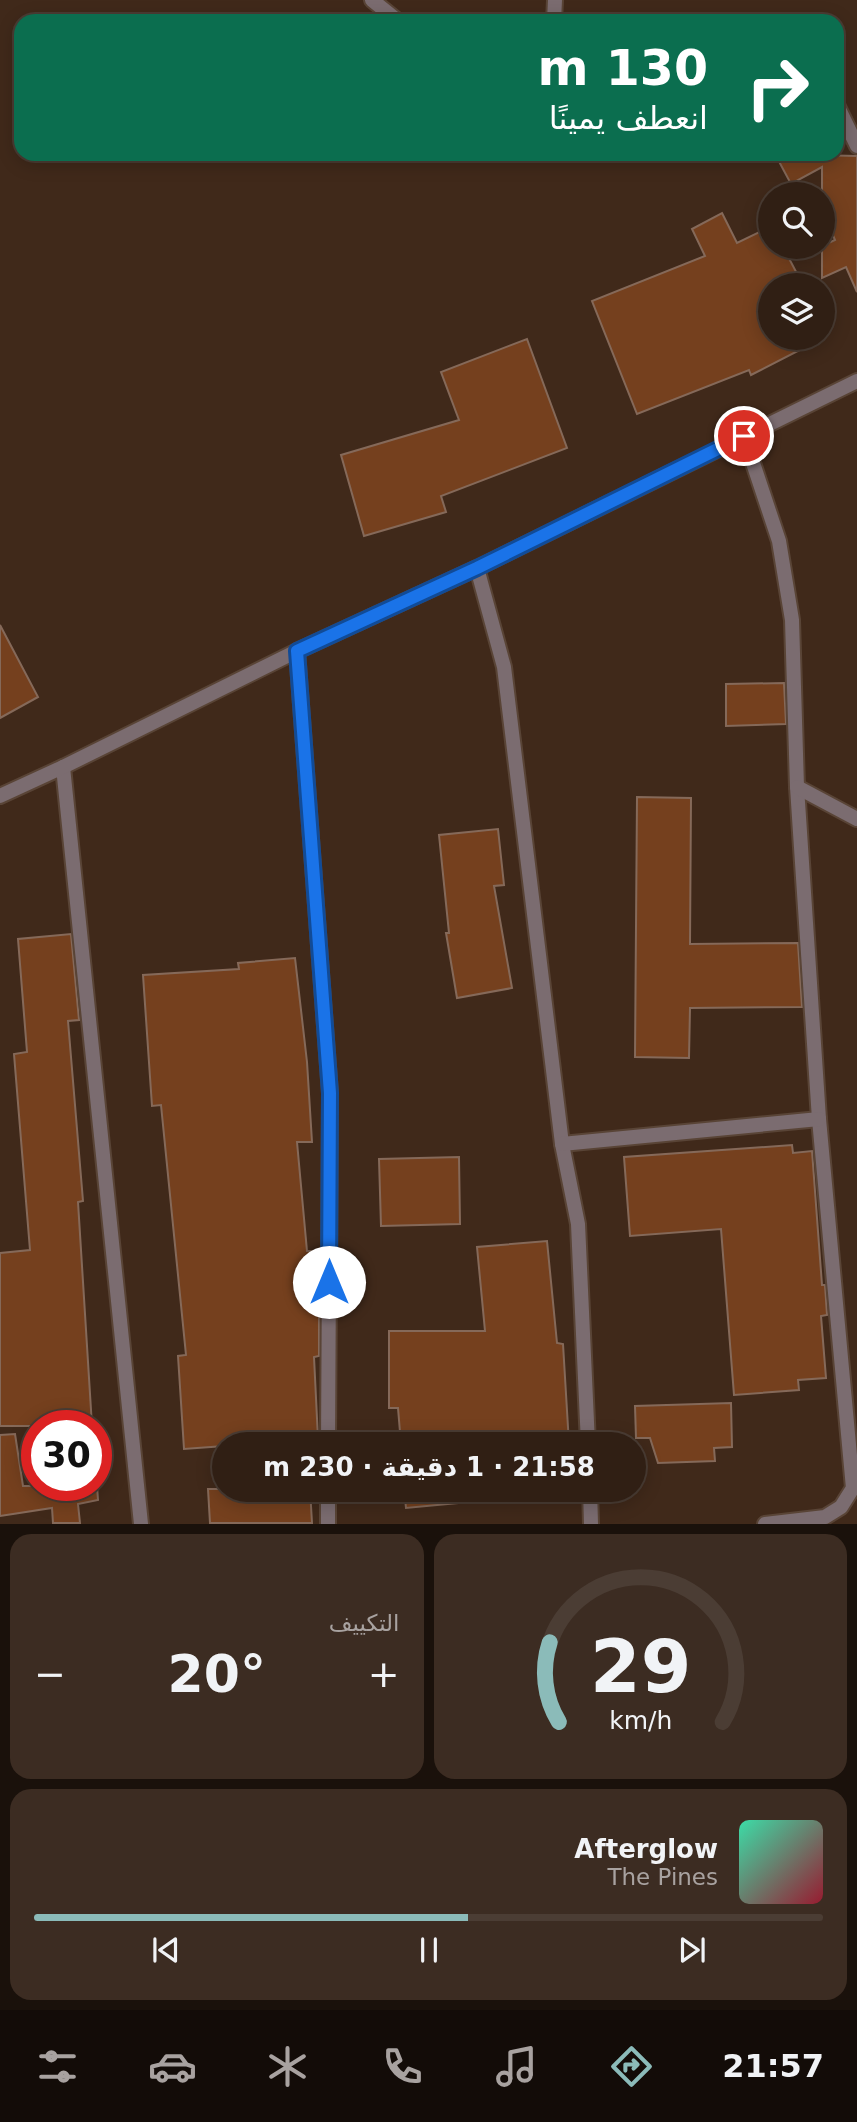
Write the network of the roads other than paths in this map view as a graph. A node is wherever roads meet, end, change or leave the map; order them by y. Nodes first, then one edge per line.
1 (372, 0) edge
2 (389, 14) edge
3 (844, 119) edge
4 (857, 146) edge
5 (857, 380) edge
6 (744, 436) junction
7 (477, 568) junction
8 (297, 651) junction
9 (63, 767) junction
10 (797, 786) junction
11 (0, 796) edge
12 (857, 819) edge
13 (819, 1119) junction
14 (562, 1144) junction
15 (328, 1432) edge
16 (587, 1432) edge
17 (328, 1502) edge
18 (590, 1502) edge
19 (141, 1524) edge
20 (328, 1524) edge
21 (591, 1524) edge
22 (765, 1524) edge

1 - 2 street
3 - 4 street
5 - 6 street
6 - 7 street
6 - 10 street
7 - 8 street
7 - 14 street
8 - 9 street
8 - 15 street
9 - 11 street
9 - 19 street
10 - 12 street
10 - 13 street
13 - 14 street
13 - 22 street
14 - 16 street
17 - 20 street
18 - 21 street

